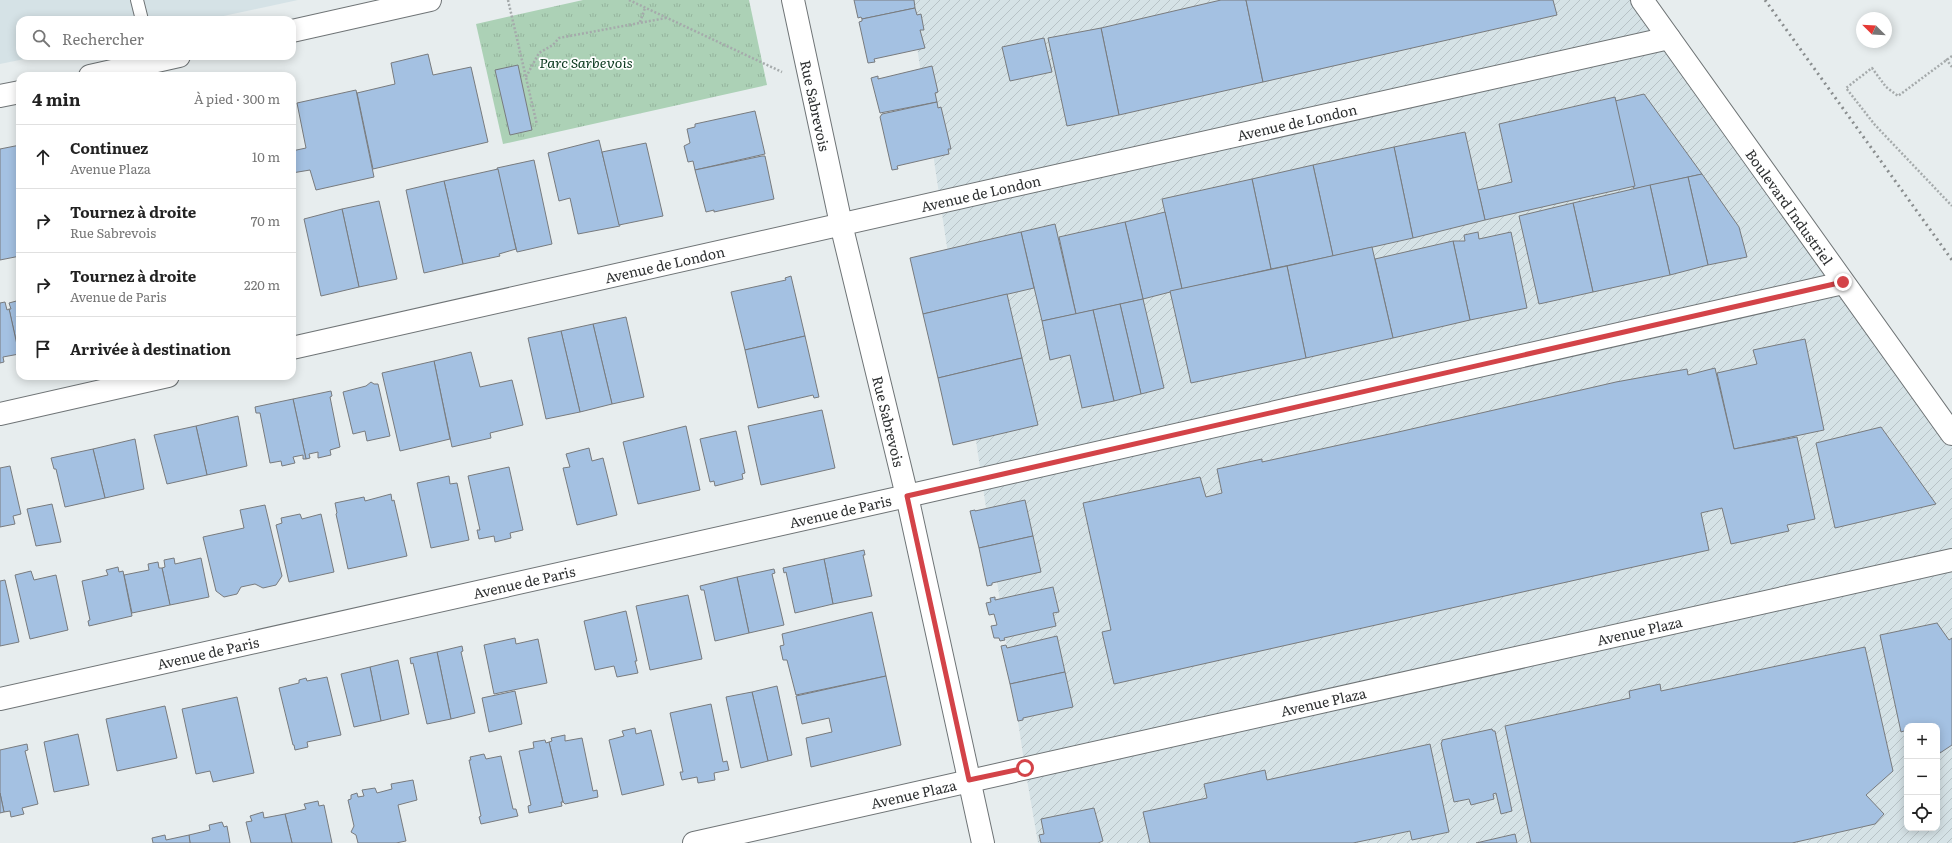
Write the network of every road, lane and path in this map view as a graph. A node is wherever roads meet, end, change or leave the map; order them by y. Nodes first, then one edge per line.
1 (138, 0) edge
2 (508, 0) edge
3 (629, 0) edge
4 (792, 0) edge
5 (1642, 0) edge
6 (422, 1) edge
7 (646, 8) junction
8 (141, 16) edge
9 (667, 18) junction
10 (640, 23) junction
11 (296, 30) edge
12 (1669, 38) junction
13 (1952, 56) edge
14 (1946, 59) junction
15 (146, 60) edge
16 (1952, 67) edge
17 (104, 72) edge
18 (526, 77) junction
19 (811, 86) junction
20 (16, 93) edge
21 (0, 96) edge
22 (537, 125) dead end
23 (1952, 206) edge
24 (842, 224) junction
25 (1843, 282) junction
26 (296, 347) edge
27 (150, 380) edge
28 (0, 414) edge
29 (1952, 434) edge
30 (907, 496) junction
31 (1952, 560) edge
32 (0, 699) edge
33 (969, 780) junction
34 (694, 843) edge
35 (983, 843) edge

1 - 8 lane
2 - 18 path
3 - 7 path
4 - 19 street, Rue Sabrevois
5 - 12 street, Boulevard Industriel
6 - 11 street
7 - 9 path
7 - 10 path
9 - 10 path
9 - 19 path
10 - 18 path
12 - 24 street, Avenue de London
12 - 25 street, Boulevard Industriel
13 - 14 path
14 - 16 path
14 - 23 path
15 - 17 street
18 - 22 path
19 - 24 street, Rue Sabrevois
20 - 21 street
24 - 26 street, Avenue de London
24 - 30 street, Rue Sabrevois
25 - 29 street, Boulevard Industriel
25 - 30 street, Avenue de Paris
27 - 28 street
30 - 32 street, Avenue de Paris
30 - 33 street, Rue Sabrevois
31 - 33 street, Avenue Plaza
33 - 34 street, Avenue Plaza
33 - 35 street, Rue Sabrevois

